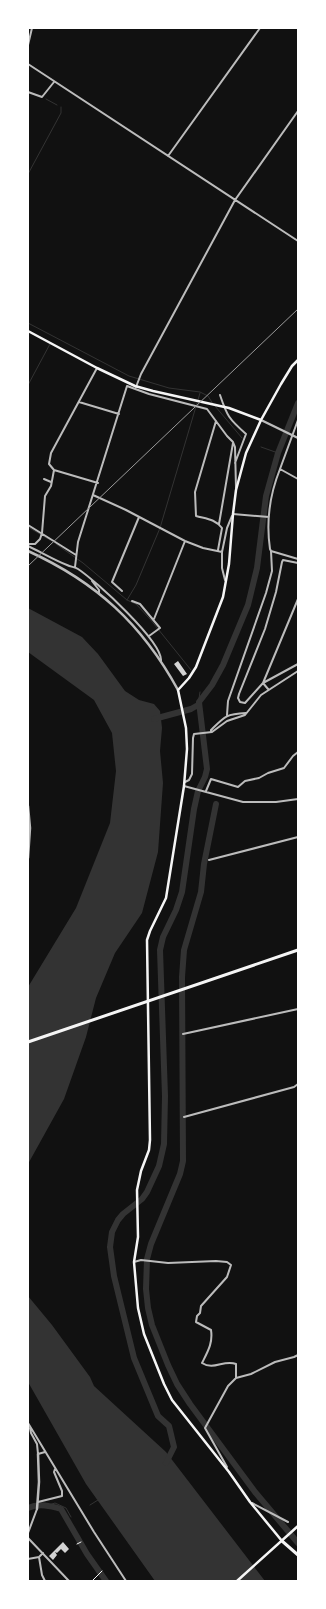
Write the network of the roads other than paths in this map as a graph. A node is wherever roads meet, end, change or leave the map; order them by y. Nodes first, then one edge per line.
1 (32, 28) edge
2 (260, 28) edge
3 (28, 45) edge
4 (28, 64) edge
5 (54, 82) junction
6 (28, 92) edge
7 (298, 111) edge
8 (168, 156) junction
9 (235, 200) junction
10 (298, 241) edge
11 (28, 331) edge
12 (298, 360) edge
13 (97, 368) junction
14 (136, 388) junction
15 (220, 395) dead end
16 (79, 402) junction
17 (119, 414) junction
18 (298, 420) edge
19 (216, 421) junction
20 (262, 421) junction
21 (297, 437) edge
22 (233, 442) junction
23 (234, 465) junction
24 (280, 469) junction
25 (54, 470) junction
26 (44, 479) dead end
27 (298, 479) edge
28 (51, 482) junction
29 (98, 483) junction
30 (236, 490) junction
31 (94, 495) junction
32 (233, 514) junction
33 (268, 516) junction
34 (139, 517) junction
35 (219, 524) junction
36 (28, 525) edge
37 (42, 533) junction
38 (185, 541) junction
39 (28, 545) edge
40 (28, 550) edge
41 (218, 550) junction
42 (272, 551) junction
43 (222, 552) junction
44 (76, 555) junction
45 (298, 559) edge
46 (298, 563) edge
47 (75, 567) junction
48 (89, 577) junction
49 (227, 581) junction
50 (122, 591) dead end
51 (99, 593) junction
52 (298, 599) edge
53 (132, 601) dead end
54 (154, 620) junction
55 (149, 636) junction
56 (161, 661) junction
57 (298, 664) edge
58 (298, 671) edge
59 (263, 683) junction
60 (178, 690) junction
61 (268, 690) junction
62 (248, 713) junction
63 (227, 715) junction
64 (210, 732) junction
65 (298, 752) edge
66 (185, 782) junction
67 (184, 786) junction
68 (206, 791) junction
69 (298, 799) edge
70 (28, 806) edge
71 (298, 837) edge
72 (28, 858) edge
73 (209, 860) dead end
74 (298, 950) edge
75 (298, 1009) edge
76 (183, 1034) dead end
77 (28, 1042) edge
78 (298, 1084) edge
79 (184, 1117) dead end
80 (134, 1262) junction
81 (298, 1355) edge
82 (236, 1378) junction
83 (28, 1423) edge
84 (30, 1427) junction
85 (45, 1452) junction
86 (38, 1454) junction
87 (55, 1469) junction
88 (229, 1472) junction
89 (250, 1502) junction
90 (38, 1503) junction
91 (37, 1509) joint
92 (288, 1522) dead end
93 (298, 1526) edge
94 (28, 1533) edge
95 (28, 1538) edge
96 (282, 1540) junction
97 (43, 1553) junction
98 (298, 1555) edge
99 (39, 1557) junction
100 (28, 1559) edge
101 (45, 1581) edge
102 (69, 1581) edge
103 (126, 1581) edge
104 (237, 1581) edge

1 - 3 street
2 - 8 street
4 - 5 street
5 - 6 street
5 - 8 street
7 - 9 street
8 - 9 street
9 - 10 street
9 - 14 street
11 - 13 main road
12 - 20 main road
13 - 14 main road
13 - 16 street
14 - 17 street
14 - 19 street
14 - 20 main road
15 - 23 street
16 - 17 street
16 - 25 street
17 - 29 street
18 - 24 street
19 - 22 street
19 - 35 street
20 - 21 street
20 - 30 main road
22 - 23 street
22 - 35 street
23 - 30 street
24 - 27 street
24 - 33 street
25 - 28 street
25 - 29 street
26 - 28 street
28 - 37 street
29 - 31 street
30 - 32 main road
31 - 34 street
31 - 44 street
32 - 33 street
32 - 43 street
32 - 49 main road
33 - 42 street
34 - 38 street
34 - 50 street
35 - 41 street
36 - 37 street
37 - 39 street
37 - 44 street
38 - 41 street
38 - 54 street
39 - 47 street
40 - 51 street
41 - 43 street
42 - 45 street
42 - 63 street
43 - 49 street
44 - 47 street
46 - 59 street
47 - 48 street
48 - 51 street
48 - 55 street
49 - 60 main road
51 - 56 street
52 - 59 street
53 - 54 street
54 - 55 street
55 - 56 street
56 - 60 street
57 - 59 street
58 - 61 street
59 - 61 street
60 - 66 main road
61 - 62 street
62 - 63 street
62 - 64 street
63 - 64 street
64 - 66 street
65 - 68 street
66 - 67 main road
67 - 68 street
67 - 80 main road
68 - 69 street
70 - 72 street
71 - 73 street
74 - 77 main road
75 - 76 street
78 - 79 street
80 - 82 street
80 - 88 main road
81 - 82 street
82 - 88 street
83 - 84 street
84 - 85 street
84 - 86 street
85 - 86 street
85 - 87 street
86 - 90 street
87 - 90 street
87 - 103 street
88 - 89 main road
89 - 92 street
89 - 96 main road
90 - 91 street
91 - 94 street
93 - 96 main road
95 - 97 street
96 - 98 main road
96 - 104 main road
97 - 99 street
97 - 102 street
99 - 100 street
99 - 101 street

